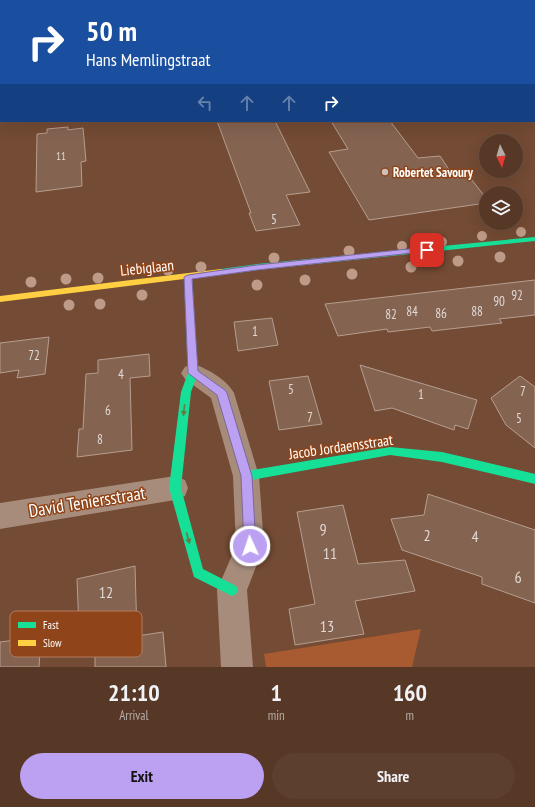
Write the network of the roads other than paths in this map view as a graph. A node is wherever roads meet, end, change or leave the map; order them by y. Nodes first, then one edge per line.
1 (535, 239) edge
2 (188, 277) junction
3 (0, 299) edge
4 (193, 373) junction
5 (246, 476) junction
6 (534, 478) edge
7 (175, 488) junction
8 (0, 516) edge
9 (232, 590) junction
10 (237, 667) edge

1 - 2 street, Liebiglaan
2 - 3 street, Liebiglaan
2 - 4 street
4 - 5 street
4 -> 7 street
5 - 6 street, Jacob Jordaensstraat
5 - 9 street
7 - 8 street, David Teniersstraat
7 -> 9 street
9 - 10 street

